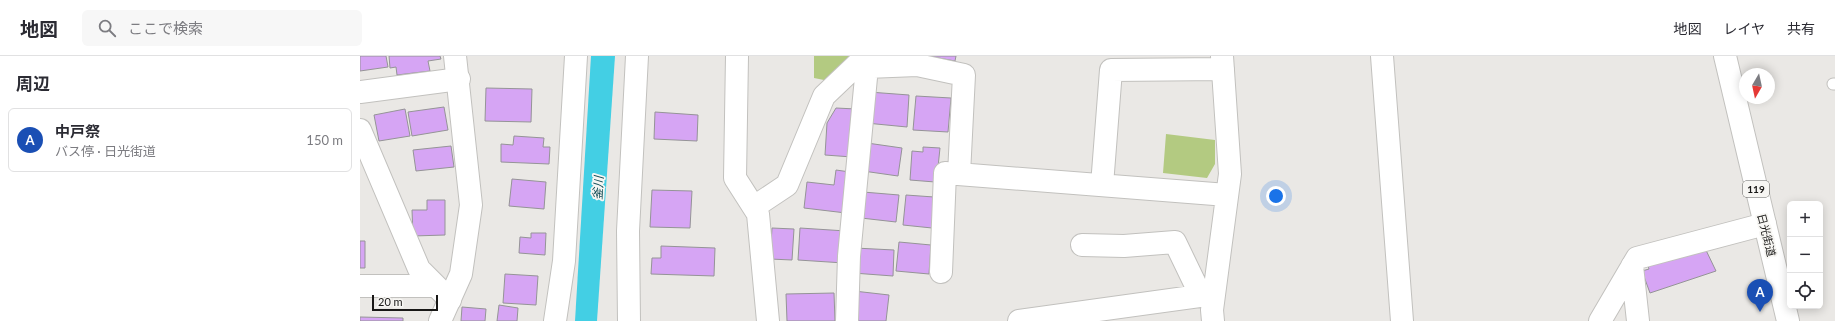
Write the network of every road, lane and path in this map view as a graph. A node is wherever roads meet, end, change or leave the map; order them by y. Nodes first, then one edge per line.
1 (455, 56) edge
2 (576, 56) edge
3 (636, 56) edge
4 (737, 56) edge
5 (1382, 56) edge
6 (1725, 56) edge
7 (865, 62) edge
8 (1223, 63) edge
9 (459, 79) junction
10 (360, 92) edge
11 (360, 130) edge
12 (959, 174) junction
13 (1102, 186) junction
14 (1227, 195) junction
15 (754, 207) junction
16 (1765, 224) junction
17 (1082, 245) dead end
18 (1632, 266) junction
19 (942, 272) dead end
20 (360, 286) edge
21 (443, 293) junction
22 (1208, 295) junction
23 (440, 321) edge
24 (555, 321) edge
25 (629, 321) edge
26 (768, 321) edge
27 (847, 321) edge
28 (1019, 321) edge
29 (1213, 321) edge
30 (1402, 321) edge
31 (1600, 321) edge
32 (1638, 321) edge
33 (1788, 321) edge

1 - 9 main road
2 - 24 main road
3 - 25 main road
4 - 15 main road
5 - 30 main road
6 - 16 main road, 日光街道 / 119
7 - 12 main road
7 - 15 main road
7 - 27 main road
8 - 13 main road
8 - 14 main road
9 - 10 main road
9 - 21 main road
11 - 21 main road
12 - 13 main road
12 - 19 main road
13 - 14 main road
14 - 22 main road
15 - 26 main road
16 - 18 main road
16 - 33 main road, 日光街道 / 119
17 - 22 main road
18 - 31 main road
18 - 32 main road
20 - 21 main road
21 - 23 main road
22 - 28 main road
22 - 29 main road

